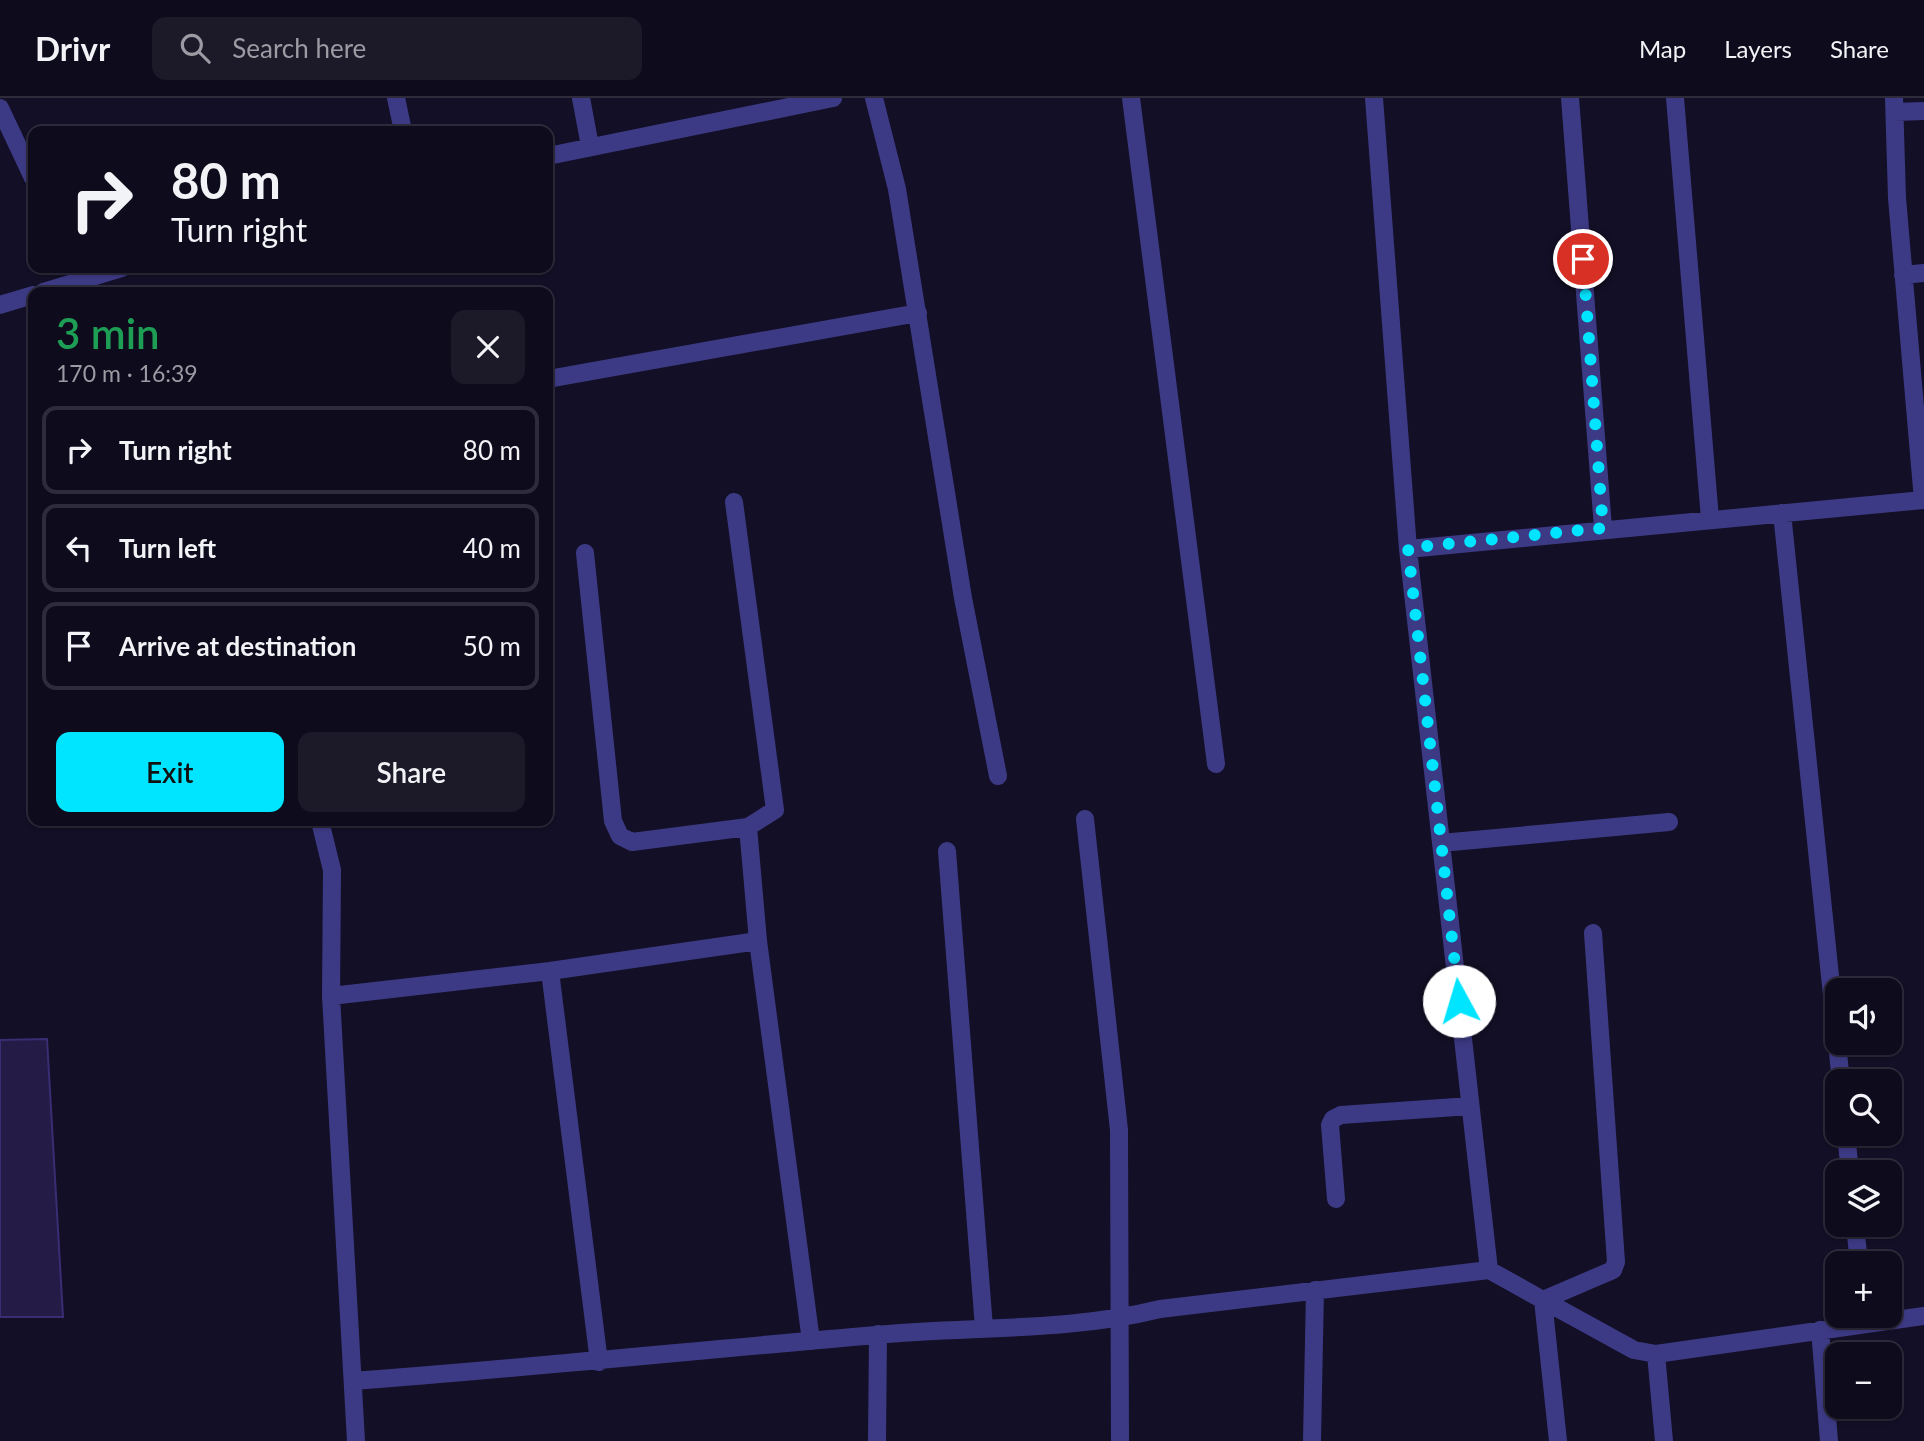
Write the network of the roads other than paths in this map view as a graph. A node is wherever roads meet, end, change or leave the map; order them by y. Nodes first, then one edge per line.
1 (396, 98) edge
2 (581, 98) edge
3 (833, 98) edge
4 (874, 98) edge
5 (1131, 98) edge
6 (1374, 98) edge
7 (1570, 98) edge
8 (1675, 98) edge
9 (1895, 105) edge
10 (0, 108) edge
11 (1924, 111) edge
12 (402, 126) edge
13 (590, 146) junction
14 (553, 155) edge
15 (28, 167) edge
16 (105, 273) edge
17 (1924, 274) edge
18 (1903, 275) junction
19 (82, 280) edge
20 (59, 287) edge
21 (28, 297) edge
22 (0, 305) edge
23 (918, 313) junction
24 (553, 378) edge
25 (1922, 458) edge
26 (734, 502) dead end
27 (1924, 502) edge
28 (1782, 513) junction
29 (1710, 519) junction
30 (1603, 528) junction
31 (1408, 548) junction
32 (585, 553) dead end
33 (1216, 764) dead end
34 (998, 776) dead end
35 (1085, 819) dead end
36 (1669, 822) dead end
37 (321, 826) edge
38 (748, 827) junction
39 (1441, 844) junction
40 (947, 851) dead end
41 (1593, 933) dead end
42 (758, 941) junction
43 (550, 971) junction
44 (331, 996) junction
45 (1839, 1069) edge
46 (1470, 1106) junction
47 (1336, 1199) dead end
48 (1489, 1270) junction
49 (1315, 1290) junction
50 (1544, 1300) junction
51 (1924, 1316) edge
52 (1902, 1317) edge
53 (1119, 1319) junction
54 (984, 1328) junction
55 (1829, 1328) edge
56 (1821, 1330) junction
57 (878, 1335) junction
58 (811, 1341) junction
59 (1656, 1354) junction
60 (599, 1362) junction
61 (352, 1381) junction
62 (356, 1441) edge
63 (877, 1441) edge
64 (1120, 1441) edge
65 (1312, 1441) edge
66 (1558, 1441) edge
67 (1664, 1441) edge
68 (1829, 1441) edge

1 - 12 street
2 - 13 street
3 - 13 street
4 - 23 street
5 - 33 street
6 - 31 street
7 - 30 street
8 - 29 street
9 - 11 street
9 - 18 street
10 - 15 street
13 - 14 street
16 - 19 street
17 - 18 street
18 - 25 street
19 - 20 street
21 - 22 street
23 - 24 street
23 - 34 street
25 - 27 street
26 - 38 street
27 - 28 street
28 - 29 street
28 - 45 street
29 - 30 street
30 - 31 street
31 - 39 street
32 - 38 street
35 - 53 street
36 - 39 street
37 - 44 street
38 - 42 street
39 - 46 street
40 - 54 street
41 - 50 street
42 - 43 street
42 - 58 street
43 - 44 street
43 - 60 street
44 - 61 street
46 - 47 street
46 - 48 street
48 - 49 street
48 - 50 street
49 - 53 street
49 - 65 street
50 - 59 street
50 - 66 street
51 - 52 street
53 - 54 street
53 - 64 street
54 - 57 street
55 - 56 street
56 - 59 street
56 - 68 street
57 - 58 street
57 - 63 street
58 - 60 street
59 - 67 street
60 - 61 street
61 - 62 street

